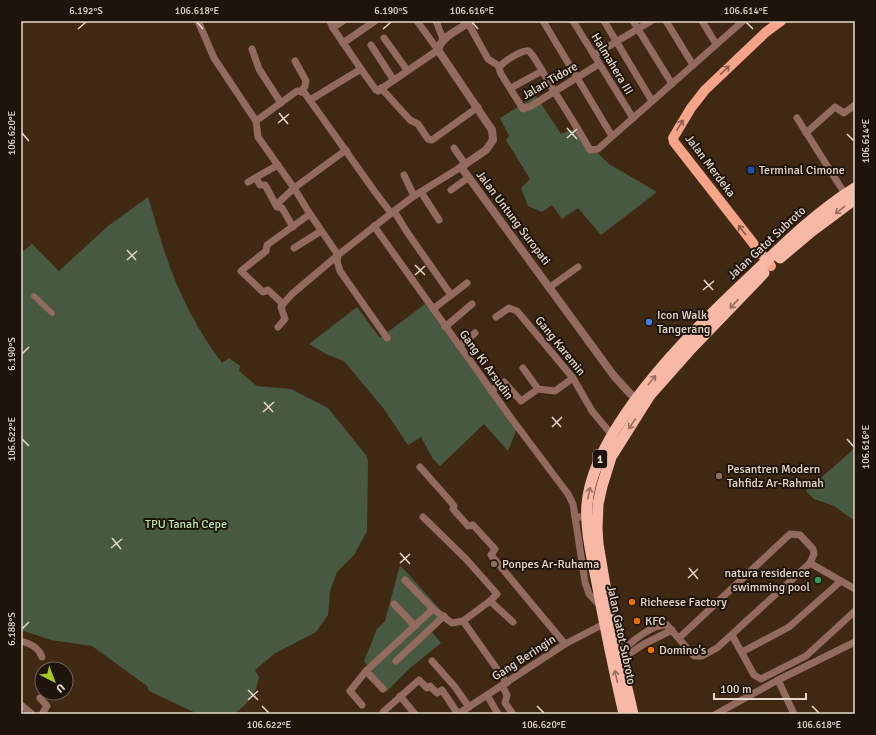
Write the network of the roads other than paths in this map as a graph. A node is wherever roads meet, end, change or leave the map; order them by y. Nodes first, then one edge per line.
1 (198, 21) edge
2 (344, 21) edge
3 (375, 21) edge
4 (417, 21) edge
5 (436, 21) edge
6 (543, 21) edge
7 (573, 21) edge
8 (604, 21) edge
9 (633, 21) edge
10 (651, 21) edge
11 (666, 21) edge
12 (702, 21) edge
13 (781, 21) edge
14 (470, 22) edge
15 (738, 22) edge
16 (332, 24) edge
17 (638, 29) junction
18 (384, 38) dead end
19 (443, 39) junction
20 (343, 42) junction
21 (617, 42) junction
22 (716, 44) junction
23 (371, 45) dead end
24 (252, 50) dead end
25 (438, 50) junction
26 (594, 55) junction
27 (295, 61) dead end
28 (599, 64) junction
29 (693, 65) junction
30 (499, 66) junction
31 (361, 69) junction
32 (407, 70) junction
33 (542, 71) junction
34 (576, 78) junction
35 (393, 79) junction
36 (672, 84) junction
37 (381, 88) junction
38 (511, 88) junction
39 (554, 91) junction
40 (300, 92) junction
41 (310, 100) junction
42 (652, 101) junction
43 (280, 103) junction
44 (855, 105) edge
45 (478, 107) junction
46 (632, 118) junction
47 (797, 118) dead end
48 (256, 121) junction
49 (806, 133) junction
50 (612, 136) junction
51 (454, 148) dead end
52 (346, 150) junction
53 (278, 165) junction
54 (463, 165) junction
55 (404, 175) dead end
56 (256, 178) junction
57 (468, 178) junction
58 (248, 182) dead end
59 (294, 188) junction
60 (855, 188) edge
61 (451, 190) dead end
62 (418, 194) junction
63 (850, 197) edge
64 (276, 204) junction
65 (393, 212) junction
66 (310, 214) junction
67 (439, 220) dead end
68 (374, 226) junction
69 (293, 227) junction
70 (321, 231) junction
71 (294, 248) dead end
72 (338, 255) junction
73 (769, 264) junction
74 (578, 267) dead end
75 (467, 283) dead end
76 (550, 287) junction
77 (451, 295) junction
78 (34, 296) dead end
79 (283, 304) junction
80 (472, 304) dead end
81 (433, 309) junction
82 (52, 313) dead end
83 (496, 317) dead end
84 (278, 327) dead end
85 (445, 327) junction
86 (475, 333) dead end
87 (387, 338) dead end
88 (459, 346) junction
89 (523, 368) dead end
90 (573, 378) junction
91 (538, 389) junction
92 (491, 391) junction
93 (636, 400) junction
94 (612, 435) junction
95 (420, 467) dead end
96 (423, 517) dead end
97 (575, 517) junction
98 (587, 517) junction
99 (810, 563) junction
100 (405, 580) dead end
101 (841, 581) junction
102 (855, 590) edge
103 (490, 601) junction
104 (394, 604) dead end
105 (601, 607) junction
106 (433, 609) junction
107 (855, 611) edge
108 (444, 616) junction
109 (463, 621) junction
110 (513, 622) dead end
111 (609, 625) junction
112 (414, 626) junction
113 (732, 635) junction
114 (679, 638) junction
115 (21, 641) edge
116 (855, 642) edge
117 (565, 644) junction
118 (742, 652) junction
119 (620, 656) junction
120 (42, 657) dead end
121 (396, 661) dead end
122 (432, 661) dead end
123 (366, 671) junction
124 (778, 680) junction
125 (504, 684) junction
126 (382, 689) dead end
127 (487, 695) junction
128 (400, 696) junction
129 (43, 701) edge
130 (21, 705) edge
131 (362, 705) dead end
132 (469, 707) junction
133 (383, 712) dead end
134 (32, 714) edge
135 (42, 714) edge
136 (414, 714) edge
137 (458, 714) edge
138 (498, 714) edge
139 (513, 714) edge
140 (624, 714) edge
141 (633, 714) edge
142 (717, 714) edge
143 (794, 714) edge

1 - 48 street
2 - 16 street
3 - 20 street
4 - 25 street
5 - 19 street
6 - 34 street
7 - 26 street, Halmahera III
8 - 21 street
9 - 17 street
10 - 17 street
11 - 29 street
12 - 22 street
73 -> 13 main road, Jalan Merdeka
14 - 19 street
14 - 30 street
15 - 22 street
16 - 20 street
17 - 21 street
17 - 36 street
18 - 32 street
19 - 25 street
20 - 31 street
21 - 26 street
21 - 42 street
22 - 29 street
23 - 35 street
24 - 43 street
25 - 32 street
25 - 45 street, Jalan Untung Suropati
26 - 28 street, Halmahera III
27 - 40 street
28 - 34 street, Jalan Tidore
28 - 46 street, Halmahera III
29 - 36 street
30 - 33 street
30 - 38 street, Jalan Tidore
31 - 37 street
31 - 41 street
32 - 35 street
33 - 38 street
33 - 39 street
34 - 39 street, Jalan Tidore
34 - 50 street
35 - 37 street
36 - 42 street
37 - 45 street
38 - 39 street, Jalan Tidore
39 - 50 street
40 - 41 street
40 - 43 street
41 - 52 street
42 - 46 street
43 - 48 street
44 - 49 street
45 - 54 street, Jalan Untung Suropati
46 - 50 street
47 - 49 street
48 - 53 street
49 - 63 street
51 - 54 street
52 - 59 street
52 - 65 street
53 - 56 street
53 - 59 street
54 - 57 street, Jalan Untung Suropati
54 - 62 street
55 - 62 street
56 - 58 street
56 - 64 street
57 - 61 street
57 - 76 street, Jalan Untung Suropati
59 - 64 street
59 - 66 street
60 - 63 highway, 1
62 - 65 street
62 - 67 street
63 - 73 highway, 1
64 - 69 street
65 - 68 street
65 - 77 street
66 - 69 street
66 - 70 street
68 - 72 street
68 - 81 street, Gang Ki Arsudin
69 - 79 street
70 - 71 street
70 - 72 street
72 - 79 street
72 - 87 street
93 -> 73 highway, Jalan Gatot Subroto / 1
73 -> 111 highway, 1
74 - 76 street
75 - 77 street
76 - 93 street, Jalan Untung Suropati
77 - 81 street
78 - 82 street
79 - 84 street
80 - 85 street
81 - 85 street, Gang Ki Arsudin
83 - 90 street, Gang Karemin
85 - 88 street, Gang Ki Arsudin
86 - 88 street
88 - 92 street, Gang Ki Arsudin
89 - 91 street
90 - 91 street
90 - 94 street, Gang Karemin
91 - 92 street
92 - 97 street, Gang Ki Arsudin
93 - 94 highway, Jalan Gatot Subroto / 1
98 -> 94 highway, Jalan Gatot Subroto / 1
95 - 117 street
96 - 103 street
97 - 98 street
97 - 105 street, Gang Ki Arsudin
98 - 105 highway, Jalan Gatot Subroto / 1
99 - 101 street
99 - 113 street
99 - 114 street
100 - 106 street
101 - 102 street
101 - 118 street
103 - 109 street
103 - 110 street
104 - 112 street
105 - 111 highway, Jalan Gatot Subroto / 1
106 - 108 street
106 - 112 street
107 - 118 street
108 - 109 street
108 - 121 street
109 - 125 street
111 - 117 street, Gang Beringin
111 - 119 highway, 1
140 -> 111 highway, Jalan Gatot Subroto / 1
112 - 123 street
113 - 114 street
113 - 118 street
114 - 119 street
115 - 120 street
116 - 124 street
117 - 125 street, Gang Beringin
119 - 141 highway, 1
122 - 132 street
123 - 126 street
123 - 131 street
124 - 142 street
124 - 143 street
125 - 127 street, Gang Beringin
125 - 139 street
127 - 132 street, Gang Beringin
127 - 138 street
128 - 133 street
128 - 136 street
128 - 137 street
129 - 135 street
130 - 134 street
132 - 137 street, Gang Beringin

